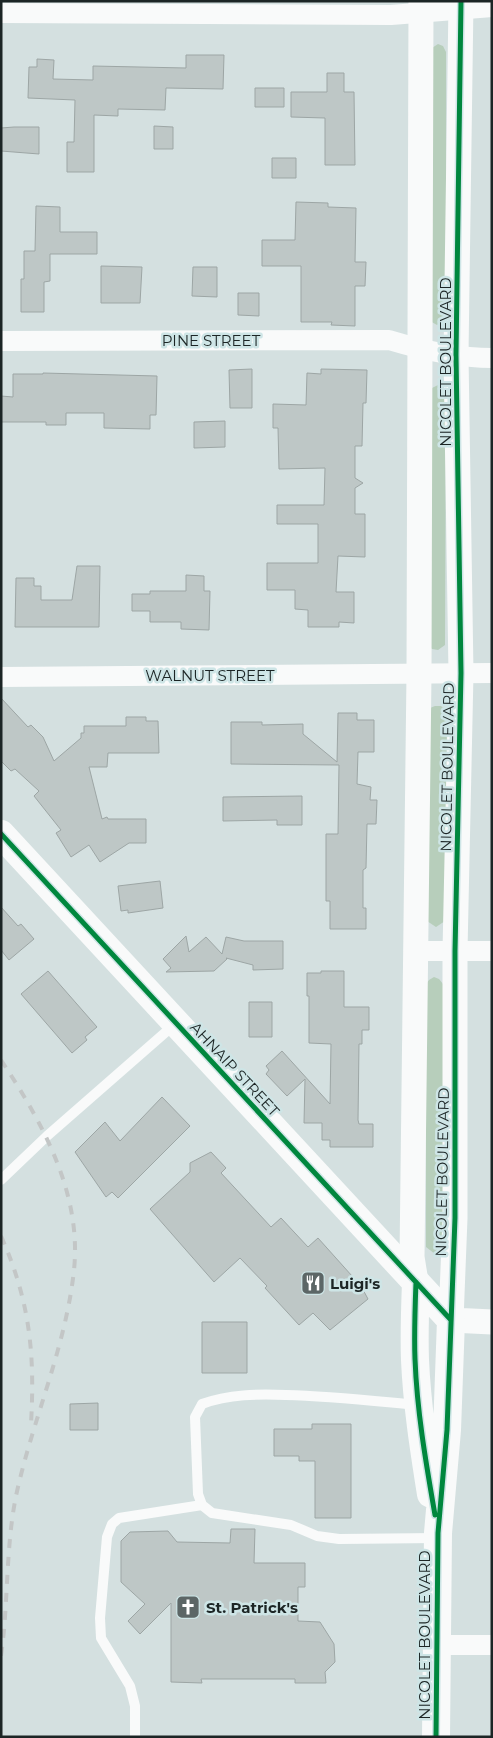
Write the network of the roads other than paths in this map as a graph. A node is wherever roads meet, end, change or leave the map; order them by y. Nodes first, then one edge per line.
1 (461, 5) edge
2 (421, 7) edge
3 (492, 7) edge
4 (1, 13) edge
5 (1, 341) edge
6 (420, 349) junction
7 (456, 355) junction
8 (492, 358) edge
9 (461, 673) junction
10 (492, 673) edge
11 (419, 674) junction
12 (1, 677) edge
13 (1, 834) edge
14 (416, 951) junction
15 (455, 951) junction
16 (492, 951) edge
17 (176, 1023) junction
18 (1, 1180) edge
19 (416, 1282) junction
20 (450, 1320) junction
21 (492, 1322) edge
22 (419, 1405) junction
23 (202, 1505) junction
24 (438, 1535) junction
25 (437, 1644) junction
26 (492, 1645) edge
27 (135, 1737) edge
28 (436, 1737) edge

1 - 2 street
1 - 3 street
1 - 7 street, NICOLET BOULEVARD
2 - 4 street
2 - 6 street, NICOLET BOULEVARD
5 - 6 street, PINE STREET
6 - 7 street, PINE STREET
6 - 11 street, NICOLET BOULEVARD
7 - 8 street, PINE STREET
7 - 9 street, NICOLET BOULEVARD
9 - 10 street, WALNUT STREET
9 - 11 street, WALNUT STREET
9 - 15 street, NICOLET BOULEVARD
11 - 12 street, WALNUT STREET
11 - 14 street, NICOLET BOULEVARD
13 - 17 main road, AHNAIP STREET
14 - 15 street
14 - 19 street, NICOLET BOULEVARD
15 - 16 street
15 - 20 street, NICOLET BOULEVARD
17 - 18 lane
17 - 19 main road, AHNAIP STREET
19 - 20 main road, AHNAIP STREET
19 - 22 main road, NICOLET BOULEVARD
20 - 21 street
20 - 24 main road, NICOLET BOULEVARD
22 - 23 lane
22 - 24 main road, NICOLET BOULEVARD
23 - 24 lane
23 - 27 lane
24 - 25 main road, NICOLET BOULEVARD
25 - 26 street
25 - 28 main road, NICOLET BOULEVARD

